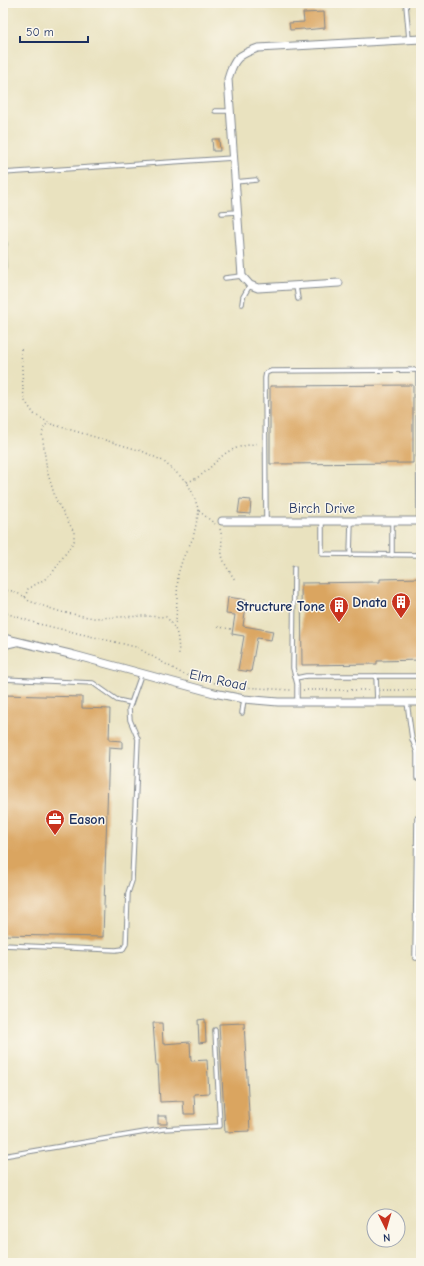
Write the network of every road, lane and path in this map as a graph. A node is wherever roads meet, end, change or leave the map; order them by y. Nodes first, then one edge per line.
1 (405, 4) edge
2 (409, 39) junction
3 (421, 39) edge
4 (215, 111) dead end
5 (230, 111) junction
6 (234, 158) junction
7 (3, 173) edge
8 (256, 180) dead end
9 (235, 182) junction
10 (237, 212) junction
11 (222, 213) dead end
12 (242, 276) junction
13 (225, 278) dead end
14 (339, 283) dead end
15 (250, 285) junction
16 (296, 286) junction
17 (298, 299) dead end
18 (242, 304) dead end
19 (21, 349) dead end
20 (420, 370) edge
21 (51, 424) junction
22 (262, 442) dead end
23 (187, 482) junction
24 (199, 511) junction
25 (266, 521) junction
26 (322, 521) junction
27 (351, 521) junction
28 (392, 521) junction
29 (420, 521) edge
30 (219, 523) joint
31 (220, 529) dead end
32 (350, 554) junction
33 (392, 555) junction
34 (421, 555) edge
35 (294, 568) dead end
36 (235, 580) dead end
37 (3, 590) edge
38 (25, 597) junction
39 (3, 612) edge
40 (174, 625) junction
41 (218, 627) dead end
42 (231, 629) dead end
43 (3, 638) edge
44 (16, 642) junction
45 (3, 645) edge
46 (179, 655) dead end
47 (141, 674) junction
48 (376, 676) junction
49 (421, 676) edge
50 (296, 678) junction
51 (3, 679) edge
52 (297, 690) junction
53 (377, 690) junction
54 (421, 690) edge
55 (244, 699) junction
56 (297, 702) junction
57 (377, 702) junction
58 (407, 702) junction
59 (421, 702) edge
60 (131, 703) junction
61 (242, 713) dead end
62 (421, 734) edge
63 (418, 755) edge
64 (417, 778) dead end
65 (421, 818) edge
66 (3, 945) edge
67 (421, 958) edge
68 (215, 1030) dead end
69 (3, 1156) edge

1 - 2 lane
2 - 3 street
2 - 5 street
4 - 5 lane
5 - 6 street
6 - 7 lane
6 - 9 street
8 - 9 lane
9 - 10 street
10 - 11 lane
10 - 12 street
12 - 13 lane
12 - 15 street
14 - 16 street
15 - 16 street
15 - 18 lane
16 - 17 lane
19 - 21 path
20 - 25 lane
20 - 29 lane
21 - 23 path
21 - 38 path
22 - 23 path
23 - 24 path
24 - 30 path
24 - 40 path
25 - 26 street, Birch Drive
25 - 30 street, Birch Drive
26 - 27 street, Birch Drive
26 - 32 lane
27 - 28 street, Birch Drive
27 - 32 lane
28 - 29 street, Birch Drive
28 - 33 lane
31 - 36 path
32 - 33 lane
33 - 34 lane
35 - 50 lane
37 - 38 path
38 - 40 path
39 - 52 path
40 - 46 path
41 - 42 path
43 - 44 street, Elm Road
44 - 45 street, Elm Road
44 - 47 street, Elm Road
47 - 55 street, Elm Road
47 - 60 lane
48 - 49 lane
48 - 50 lane
48 - 53 lane
50 - 52 lane
51 - 60 lane
52 - 53 path
52 - 56 lane
53 - 54 path
53 - 57 lane
55 - 56 street, Elm Road
55 - 61 lane
56 - 57 street, Elm Road
57 - 58 street, Elm Road
58 - 59 street, Elm Road
58 - 63 lane
60 - 66 lane
62 - 63 lane
63 - 64 lane
65 - 67 lane
68 - 69 lane

